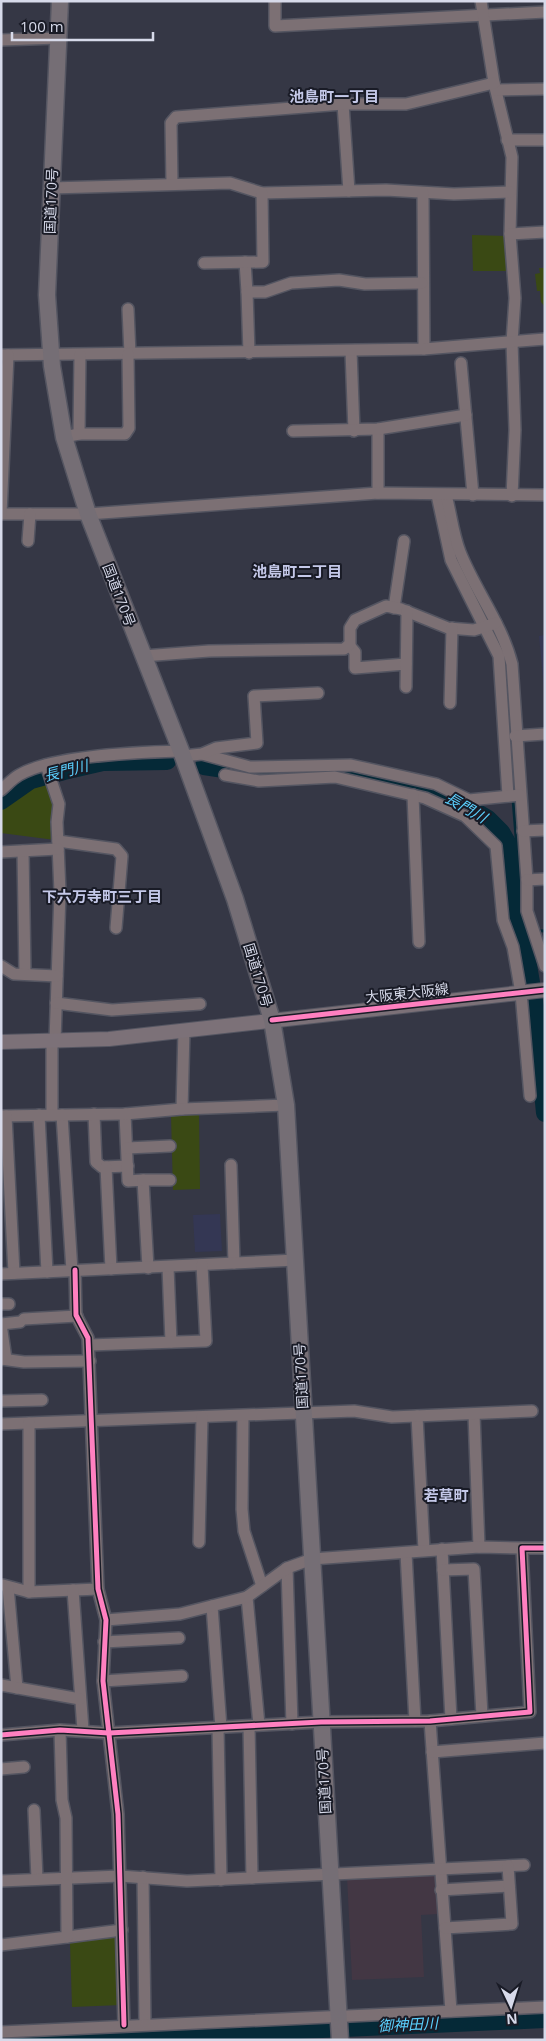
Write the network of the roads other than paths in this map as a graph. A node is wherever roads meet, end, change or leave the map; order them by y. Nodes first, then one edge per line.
1 (60, 1) edge
2 (275, 1) edge
3 (481, 1) edge
4 (529, 7) edge
5 (545, 12) edge
6 (482, 15) junction
7 (58, 38) junction
8 (1, 40) edge
9 (495, 87) junction
10 (545, 89) edge
11 (343, 104) junction
12 (507, 140) junction
13 (545, 140) edge
14 (172, 183) junction
15 (51, 188) junction
16 (349, 191) junction
17 (510, 192) junction
18 (262, 193) junction
19 (423, 193) junction
20 (545, 232) edge
21 (510, 234) junction
22 (245, 262) junction
23 (204, 263) dead end
24 (422, 283) junction
25 (246, 292) junction
26 (128, 309) dead end
27 (545, 339) edge
28 (512, 342) junction
29 (424, 349) junction
30 (351, 351) junction
31 (248, 353) junction
32 (80, 354) junction
33 (129, 354) junction
34 (4, 355) edge
35 (51, 355) junction
36 (461, 364) dead end
37 (466, 415) junction
38 (378, 429) junction
39 (293, 431) dead end
40 (354, 431) junction
41 (3, 434) edge
42 (72, 436) junction
43 (378, 493) junction
44 (442, 495) junction
45 (545, 495) edge
46 (473, 496) junction
47 (512, 496) junction
48 (1, 514) edge
49 (30, 514) junction
50 (88, 514) junction
51 (28, 541) dead end
52 (404, 541) dead end
53 (394, 608) junction
54 (407, 611) junction
55 (496, 623) junction
56 (485, 626) junction
57 (452, 628) junction
58 (349, 646) junction
59 (142, 656) junction
60 (406, 664) junction
61 (406, 687) dead end
62 (318, 693) dead end
63 (450, 703) dead end
64 (545, 734) edge
65 (515, 736) junction
66 (182, 753) junction
67 (202, 754) junction
68 (46, 765) junction
69 (225, 775) dead end
70 (1, 790) edge
71 (413, 795) junction
72 (520, 795) junction
73 (508, 796) junction
74 (545, 830) edge
75 (523, 831) junction
76 (58, 845) junction
77 (23, 851) junction
78 (1, 852) edge
79 (545, 879) edge
80 (527, 880) junction
81 (116, 928) dead end
82 (419, 942) dead end
83 (1, 966) edge
84 (545, 966) edge
85 (25, 974) junction
86 (57, 976) junction
87 (542, 990) edge
88 (523, 993) junction
89 (56, 1002) junction
90 (200, 1004) dead end
91 (272, 1020) junction
92 (184, 1030) junction
93 (1, 1042) edge
94 (54, 1042) junction
95 (530, 1096) dead end
96 (286, 1105) junction
97 (182, 1108) junction
98 (94, 1114) junction
99 (126, 1114) junction
100 (39, 1115) junction
101 (57, 1115) junction
102 (4, 1116) edge
103 (170, 1146) dead end
104 (127, 1148) junction
105 (5, 1164) edge
106 (230, 1165) dead end
107 (128, 1166) junction
108 (106, 1167) junction
109 (143, 1180) junction
110 (170, 1180) dead end
111 (296, 1260) junction
112 (234, 1263) junction
113 (202, 1265) junction
114 (168, 1267) junction
115 (148, 1268) junction
116 (111, 1269) junction
117 (74, 1270) junction
118 (47, 1272) junction
119 (14, 1273) junction
120 (1, 1274) edge
121 (77, 1316) junction
122 (172, 1342) junction
123 (89, 1344) junction
124 (4, 1359) edge
125 (90, 1361) junction
126 (17, 1400) junction
127 (42, 1400) dead end
128 (1, 1401) edge
129 (532, 1411) dead end
130 (474, 1414) junction
131 (303, 1415) junction
132 (242, 1416) junction
133 (417, 1416) junction
134 (202, 1418) junction
135 (91, 1420) junction
136 (24, 1423) junction
137 (1, 1424) edge
138 (199, 1542) dead end
139 (479, 1547) junction
140 (522, 1548) junction
141 (545, 1548) edge
142 (442, 1549) junction
143 (424, 1550) junction
144 (406, 1553) junction
145 (312, 1559) junction
146 (287, 1568) junction
147 (443, 1570) junction
148 (5, 1586) edge
149 (262, 1586) junction
150 (98, 1589) junction
151 (73, 1590) junction
152 (29, 1592) junction
153 (247, 1597) junction
154 (212, 1606) junction
155 (106, 1620) junction
156 (179, 1638) dead end
157 (104, 1642) junction
158 (182, 1676) dead end
159 (103, 1681) junction
160 (1, 1685) edge
161 (16, 1688) junction
162 (80, 1699) junction
163 (482, 1716) junction
164 (451, 1719) junction
165 (414, 1721) junction
166 (430, 1721) junction
167 (321, 1722) junction
168 (292, 1724) junction
169 (254, 1725) junction
170 (220, 1728) junction
171 (60, 1730) junction
172 (83, 1730) junction
173 (109, 1733) junction
174 (1, 1735) edge
175 (545, 1744) edge
176 (432, 1752) junction
177 (24, 1767) dead end
178 (1, 1769) edge
179 (34, 1810) dead end
180 (524, 1865) dead end
181 (508, 1866) junction
182 (440, 1868) junction
183 (330, 1873) junction
184 (120, 1876) junction
185 (67, 1877) junction
186 (143, 1877) junction
187 (252, 1878) junction
188 (37, 1879) junction
189 (221, 1880) junction
190 (1, 1881) edge
191 (509, 1886) junction
192 (441, 1890) junction
193 (444, 1928) junction
194 (122, 1930) junction
195 (66, 1937) junction
196 (1, 1944) edge
197 (545, 2007) edge
198 (451, 2011) junction
199 (145, 2024) junction
200 (124, 2025) junction
201 (340, 2027) edge
202 (1, 2032) edge

1 - 7 highway, 国道170号
2 - 6 street
3 - 6 street
4 - 5 street
4 - 6 street
6 - 9 street
7 - 8 street
7 - 15 highway, 国道170号
9 - 10 street
9 - 11 street
9 - 12 street
11 - 14 street
11 - 16 street
12 - 13 street
12 - 17 street
14 - 15 street
14 - 18 street
15 - 35 highway, 国道170号
16 - 18 street
16 - 19 street
17 - 19 street
17 - 21 street
18 - 22 street
19 - 24 street
20 - 21 street
21 - 28 street
22 - 23 street
22 - 25 street
24 - 25 street
24 - 29 street
25 - 31 street
26 - 33 street
27 - 28 street
28 - 29 street
28 - 47 street
29 - 30 street
30 - 31 street
30 - 40 street
31 - 33 street
32 - 33 street
32 - 35 street
32 - 42 street
33 - 42 street
34 - 35 street
34 - 41 street
35 - 42 highway, 国道170号
36 - 37 street
37 - 38 street
37 - 46 street
38 - 40 street
38 - 43 street
39 - 40 street
41 - 48 street
42 - 50 highway, 国道170号
43 - 44 street
43 - 50 street
44 - 46 street
44 - 55 street
44 - 56 street
45 - 47 street
46 - 47 street
48 - 49 street
49 - 50 street
49 - 51 street
50 - 59 highway, 国道170号
52 - 53 street
53 - 54 street
53 - 58 street
54 - 57 street
54 - 60 street
55 - 56 street
55 - 65 street
56 - 57 street
56 - 73 street
57 - 63 street
58 - 59 street
58 - 60 street
59 - 66 highway, 国道170号
60 - 61 street
62 - 67 street
64 - 65 street
65 - 72 street
66 - 67 street
66 - 68 street
66 - 91 highway, 国道170号
67 - 73 street
68 - 70 street
68 - 76 street
69 - 71 street
71 - 82 street
71 - 88 street
72 - 73 street
72 - 75 street
74 - 75 street
75 - 80 street
76 - 77 street
76 - 81 street
76 - 86 street
77 - 78 street
77 - 85 street
79 - 80 street
80 - 84 street
83 - 85 street
85 - 86 street
86 - 89 street
87 - 88 main road, 大阪東大阪線
88 - 91 main road, 大阪東大阪線
88 - 95 street
89 - 90 street
89 - 94 street
91 - 92 main road, 大阪東大阪線
91 - 96 highway, 国道170号
92 - 94 main road, 大阪東大阪線
92 - 97 street
93 - 94 main road, 大阪東大阪線
94 - 101 street
96 - 97 street
96 - 111 highway, 国道170号
97 - 99 street
98 - 99 street
98 - 101 street
98 - 108 street
99 - 104 street
100 - 101 street
100 - 102 street
100 - 118 street
101 - 117 street
102 - 105 street
103 - 104 street
104 - 107 street
105 - 119 street
106 - 112 street
107 - 108 street
107 - 109 street
108 - 116 street
109 - 110 street
109 - 115 street
111 - 112 street
111 - 131 highway, 国道170号
112 - 113 street
113 - 114 street
113 - 122 street
114 - 115 street
114 - 122 street
115 - 116 street
116 - 117 street
117 - 118 street
117 - 121 street
118 - 119 street
119 - 120 street
121 - 123 street
121 - 124 street
122 - 123 street
123 - 125 street
124 - 125 street
125 - 135 street
126 - 127 street
126 - 128 street
126 - 136 street
129 - 130 street
130 - 133 street
130 - 139 street
131 - 132 street
131 - 133 street
131 - 145 highway, 国道170号
132 - 134 street
132 - 149 street
133 - 143 street
134 - 135 street
134 - 138 street
135 - 136 street
135 - 150 street
136 - 137 street
136 - 152 street
139 - 140 street
139 - 142 street
140 - 141 street
140 - 163 street
142 - 143 street
142 - 147 street
143 - 144 street
144 - 145 street
144 - 165 street
145 - 146 street
145 - 167 highway, 国道170号
146 - 149 street
146 - 168 street
147 - 163 street
147 - 164 street
148 - 152 street
148 - 161 street
149 - 153 street
150 - 151 street
150 - 155 street
151 - 152 street
151 - 162 street
153 - 154 street
153 - 169 street
154 - 155 street
154 - 170 street
155 - 157 street
156 - 157 street
157 - 159 street
158 - 159 street
159 - 173 street
160 - 161 street
161 - 162 street
162 - 172 street
163 - 164 street
164 - 166 street
165 - 166 street
165 - 167 street
166 - 176 street
167 - 168 street
167 - 183 highway, 国道170号
168 - 169 street
169 - 170 street
169 - 187 street
170 - 173 street
170 - 189 street
171 - 172 street
171 - 174 street
171 - 185 street
172 - 173 street
173 - 184 street
175 - 176 street
176 - 182 street
177 - 178 street
179 - 188 street
180 - 181 street
181 - 182 street
181 - 191 street
182 - 183 street
182 - 192 street
183 - 187 street
183 - 201 highway, 国道170号
184 - 185 street
184 - 186 street
184 - 194 street
185 - 188 street
185 - 195 street
186 - 189 street
186 - 199 street
187 - 189 street
188 - 190 street
191 - 192 street
191 - 193 street
192 - 193 street
193 - 198 street
194 - 195 street
194 - 200 street
195 - 196 street
197 - 198 street
198 - 201 street
199 - 200 street
199 - 201 street
200 - 202 street

